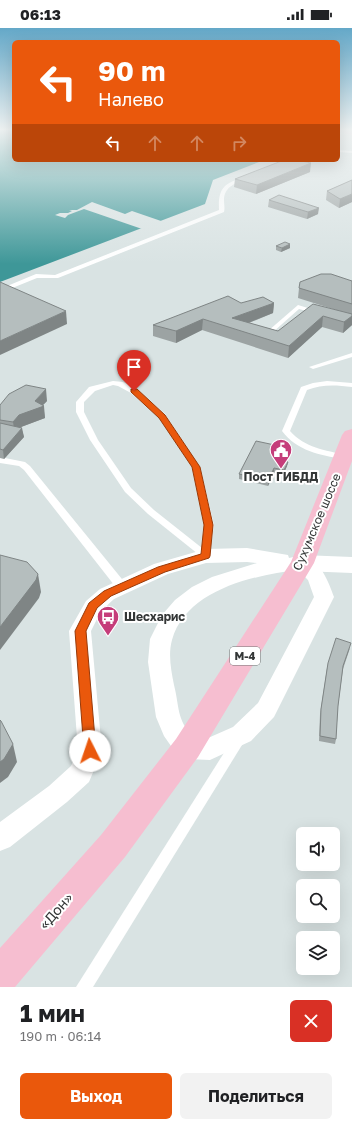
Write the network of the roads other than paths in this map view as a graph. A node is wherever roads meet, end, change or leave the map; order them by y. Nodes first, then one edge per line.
1 (252, 175) edge
2 (0, 291) edge
3 (325, 314) edge
4 (270, 332) edge
5 (352, 355) edge
6 (313, 367) dead end
7 (352, 385) edge
8 (352, 435) edge
9 (344, 457) junction
10 (0, 460) edge
11 (206, 556) junction
12 (302, 563) junction
13 (352, 565) edge
14 (122, 587) junction
15 (242, 734) junction
16 (187, 748) junction
17 (0, 838) edge
18 (0, 976) edge
19 (84, 987) edge

1 - 2 lane
3 - 4 lane
5 - 6 lane
7 - 9 lane
8 - 9 highway, Сухумское шоссе / М-4
9 - 12 highway, Сухумское шоссе / М-4
10 - 14 lane
11 - 11 lane
11 - 12 street
11 - 14 street
12 - 13 street
12 - 15 street
12 - 16 highway, Сухумское шоссе / М-4
12 - 16 street
14 - 17 street
15 - 16 street
15 - 19 lane
16 - 18 highway, «Дон» / М-4

